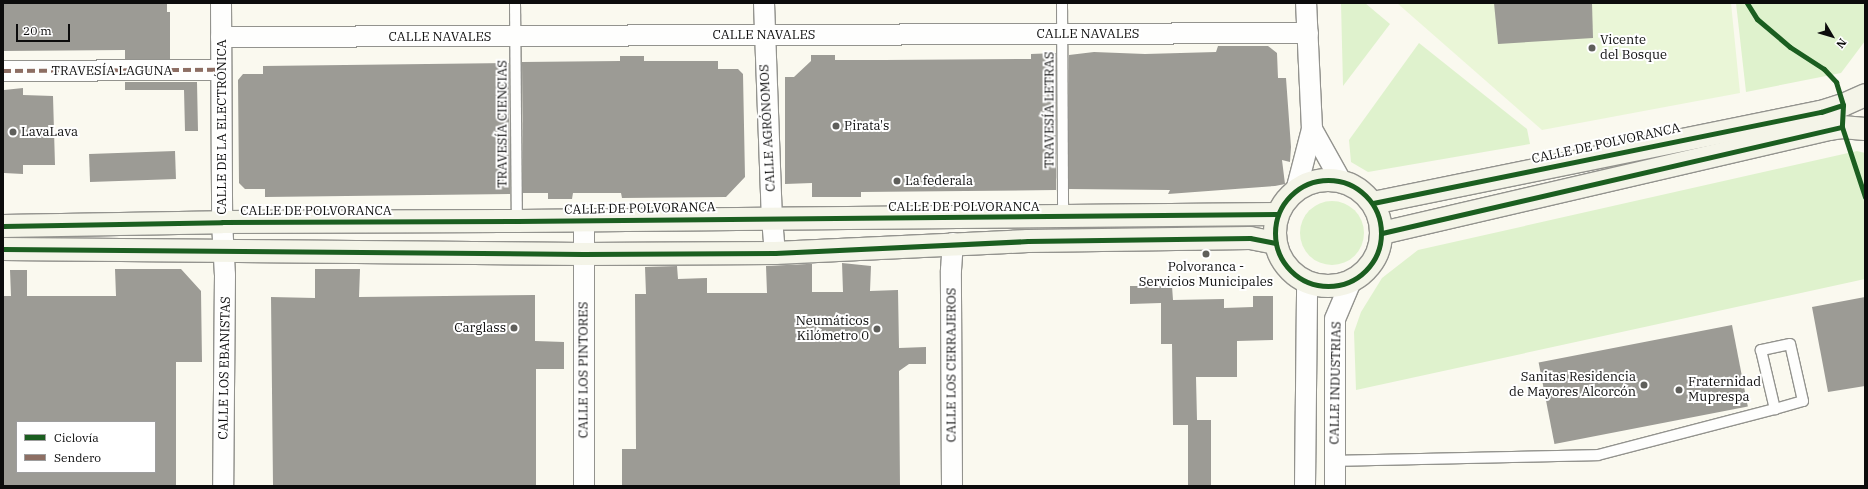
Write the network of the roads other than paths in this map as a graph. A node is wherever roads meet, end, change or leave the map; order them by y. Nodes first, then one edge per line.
1 (221, 3) edge
2 (515, 3) edge
3 (764, 3) edge
4 (1062, 3) edge
5 (1306, 3) edge
6 (1308, 33) junction
7 (1063, 34) junction
8 (764, 35) junction
9 (221, 37) junction
10 (516, 37) junction
11 (221, 70) junction
12 (3, 71) edge
13 (1865, 95) edge
14 (1312, 129) junction
15 (1865, 129) edge
16 (1341, 181) junction
17 (1296, 191) junction
18 (1373, 203) junction
19 (1277, 214) junction
20 (1063, 217) junction
21 (772, 219) junction
22 (517, 221) junction
23 (584, 221) junction
24 (222, 222) junction
25 (3, 226) edge
26 (1382, 233) junction
27 (1276, 243) junction
28 (953, 244) junction
29 (3, 249) edge
30 (223, 250) junction
31 (776, 253) junction
32 (583, 254) junction
33 (1350, 283) junction
34 (1307, 284) junction
35 (1775, 409) junction
36 (1335, 461) junction
37 (223, 486) edge
38 (584, 486) edge
39 (952, 486) edge
40 (1305, 486) edge
41 (1335, 486) edge

1 - 9 street, CALLE DE LA ELECTRÓNICA
2 - 10 lane, TRAVESÍA CIENCIAS
3 - 8 street, CALLE AGRÓNOMOS
4 - 7 lane, TRAVESÍA LETRAS
5 - 6 street
6 - 7 street, CALLE NAVALES
6 - 14 street
7 - 8 street, CALLE NAVALES
7 - 20 lane, TRAVESÍA LETRAS
8 - 10 street, CALLE NAVALES
8 - 21 street, CALLE AGRÓNOMOS
9 - 10 street, CALLE NAVALES
9 - 11 street, CALLE DE LA ELECTRÓNICA
10 - 22 lane, TRAVESÍA CIENCIAS
11 - 12 street, TRAVESÍA LAGUNA
11 - 24 street, CALLE DE LA ELECTRÓNICA
13 - 18 street, CALLE DE POLVORANCA
14 - 16 street
14 - 17 street
15 - 26 street
16 - 17 street
16 - 18 street
17 - 19 street
18 - 26 street
19 - 20 street, CALLE DE POLVORANCA
19 - 27 street
20 - 21 street, CALLE DE POLVORANCA
21 - 23 street, CALLE DE POLVORANCA
21 - 31 street, CALLE AGRÓNOMOS
22 - 23 street, CALLE DE POLVORANCA
22 - 24 street, CALLE DE POLVORANCA
23 - 32 street, CALLE LOS PINTORES
24 - 25 street, CALLE DE POLVORANCA
24 - 30 street, CALLE DE LA ELECTRÓNICA
26 - 33 street
27 - 28 street
27 - 34 street
28 - 31 street
28 - 39 street, CALLE LOS CERRAJEROS
29 - 30 street
30 - 32 street
30 - 37 street, CALLE LOS EBANISTAS
31 - 32 street
32 - 38 street, CALLE LOS PINTORES
33 - 34 street
33 - 36 street, CALLE INDUSTRIAS
34 - 40 street
35 - 35 lane
35 - 36 lane
36 - 41 street, CALLE INDUSTRIAS

